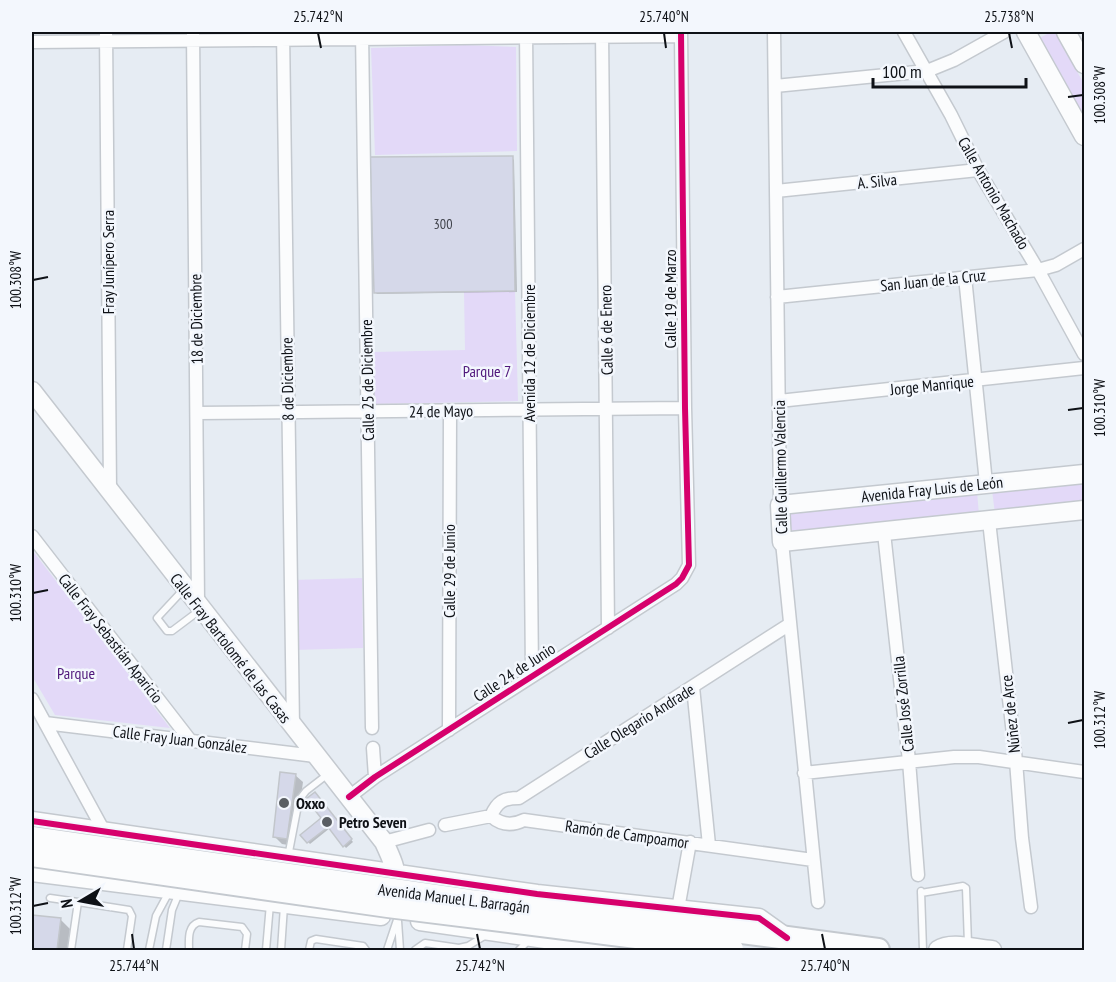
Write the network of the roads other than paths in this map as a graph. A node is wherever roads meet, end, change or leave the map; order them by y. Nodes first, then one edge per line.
1 (774, 32) edge
2 (904, 32) edge
3 (1004, 32) edge
4 (1066, 32) edge
5 (445, 34) edge
6 (526, 34) edge
7 (602, 34) edge
8 (681, 34) edge
9 (1030, 34) edge
10 (362, 35) edge
11 (106, 36) edge
12 (194, 36) edge
13 (283, 36) edge
14 (32, 42) edge
15 (1084, 64) edge
16 (927, 71) junction
17 (775, 86) junction
18 (1084, 136) edge
19 (978, 170) junction
20 (776, 191) junction
21 (1084, 249) edge
22 (1038, 270) junction
23 (965, 277) junction
24 (777, 297) junction
25 (1084, 354) edge
26 (1084, 368) edge
27 (975, 381) junction
28 (32, 391) edge
29 (779, 401) junction
30 (529, 408) junction
31 (607, 408) junction
32 (685, 408) junction
33 (368, 411) junction
34 (287, 412) junction
35 (450, 412) junction
36 (198, 413) junction
37 (1084, 474) edge
38 (986, 483) junction
39 (110, 492) junction
40 (780, 505) junction
41 (1084, 510) edge
42 (989, 521) junction
43 (884, 533) junction
44 (32, 536) edge
45 (782, 542) junction
46 (689, 565) joint
47 (184, 589) junction
48 (199, 608) junction
49 (790, 624) junction
50 (608, 628) junction
51 (532, 675) junction
52 (693, 687) junction
53 (32, 699) edge
54 (45, 723) junction
55 (292, 727) junction
56 (372, 728) dead end
57 (449, 730) junction
58 (190, 740) junction
59 (373, 748) dead end
60 (315, 756) junction
61 (909, 761) junction
62 (1016, 761) junction
63 (1084, 772) edge
64 (804, 773) junction
65 (329, 774) junction
66 (375, 777) junction
67 (348, 797) junction
68 (519, 798) junction
69 (491, 816) junction
70 (524, 820) junction
71 (32, 821) edge
72 (445, 825) dead end
73 (429, 830) dead end
74 (105, 833) junction
75 (32, 838) edge
76 (384, 842) junction
77 (690, 842) junction
78 (709, 845) junction
79 (259, 854) junction
80 (32, 855) edge
81 (288, 859) junction
82 (813, 860) junction
83 (32, 872) edge
84 (397, 875) junction
85 (918, 875) dead end
86 (175, 891) junction
87 (537, 894) junction
88 (50, 898) dead end
89 (580, 898) junction
90 (247, 900) junction
91 (78, 902) junction
92 (818, 902) dead end
93 (277, 904) junction
94 (1031, 907) dead end
95 (678, 909) junction
96 (398, 917) junction
97 (492, 932) junction
98 (533, 937) junction
99 (787, 938) junction
100 (736, 944) edge
101 (580, 945) junction
102 (968, 948) junction
103 (71, 951) edge
104 (127, 951) edge
105 (149, 951) edge
106 (166, 951) edge
107 (189, 951) edge
108 (245, 951) edge
109 (266, 951) edge
110 (281, 951) edge
111 (309, 951) edge
112 (366, 951) edge
113 (387, 951) edge
114 (400, 951) edge
115 (415, 951) edge
116 (519, 951) edge
117 (621, 951) edge
118 (878, 951) edge
119 (923, 951) edge
120 (938, 951) edge
121 (992, 951) edge

1 - 17 street, Calle Guillermo Valencia
2 - 16 street, Calle Antonio Machado
3 - 16 street
4 - 15 street
5 - 6 street
5 - 10 street
6 - 7 street
6 - 30 street, Avenida 12 de Diciembre
7 - 8 street
7 - 31 street, Calle 6 de Enero
8 - 32 street, Calle 19 de Marzo
9 - 18 street
10 - 13 street
10 - 33 street, Calle 25 de Diciembre
11 - 12 street
11 - 14 street
11 - 39 street, Fray Junípero Serra
12 - 13 street
12 - 36 street, 18 de Diciembre
13 - 34 street, 8 de Diciembre
16 - 17 street
16 - 19 street, Calle Antonio Machado
17 - 20 street, Calle Guillermo Valencia
19 - 20 street, A. Silva
19 - 22 street, Calle Antonio Machado
20 - 24 street, Calle Guillermo Valencia
21 - 22 street, San Juan de la Cruz
22 - 23 street, San Juan de la Cruz
22 - 25 street, Calle Antonio Machado
23 - 24 street, San Juan de la Cruz
23 - 27 street
24 - 29 street, Calle Guillermo Valencia
26 - 27 street, Jorge Manrique
27 - 29 street, Jorge Manrique
27 - 38 street
28 - 39 street, Calle Fray Bartolomé de las Casas
29 - 40 street, Calle Guillermo Valencia
30 - 31 street, 24 de Mayo
30 - 35 street, 24 de Mayo
30 - 51 street, Avenida 12 de Diciembre
31 - 32 street, 24 de Mayo
31 - 50 street, Calle 6 de Enero
32 - 46 street, Calle 19 de Marzo
33 - 34 street, 24 de Mayo
33 - 35 street, 24 de Mayo
33 - 56 street, Calle 25 de Diciembre
34 - 36 street, 24 de Mayo
34 - 55 street, 8 de Diciembre
35 - 57 street, Calle 29 de Junio
36 - 48 street, 18 de Diciembre
37 - 38 street, Avenida Fray Luis de León
38 - 40 street, Avenida Fray Luis de León
39 - 47 street, Calle Fray Bartolomé de las Casas
40 - 45 street, Calle Guillermo Valencia
41 - 42 street
42 - 43 street
42 - 62 street, Núñez de Arce
43 - 45 street
43 - 61 street, Calle José Zorrilla
44 - 58 street, Calle Fray Sebastián Aparicio
45 - 49 street, Calle Guillermo Valencia
46 - 50 street, Calle 24 de Junio
47 - 48 street, Calle Fray Bartolomé de las Casas
47 - 48 lane
48 - 55 street, Calle Fray Bartolomé de las Casas
49 - 52 street, Calle Olegario Andrade
49 - 64 street, Calle Guillermo Valencia
50 - 51 street, Calle 24 de Junio
51 - 57 street, Calle 24 de Junio
52 - 68 street, Calle Olegario Andrade
52 - 78 street
53 - 54 street
54 - 58 street, Calle Fray Juan González
54 - 74 street
55 - 60 street, Calle Fray Bartolomé de las Casas
57 - 66 street, Calle 24 de Junio
58 - 60 street, Calle Fray Juan González
59 - 66 street
60 - 65 street, Calle Fray Bartolomé de las Casas
61 - 62 street
61 - 64 street
61 - 85 street, Calle José Zorrilla
62 - 63 street
62 - 94 street, Núñez de Arce
64 - 82 street, Calle Guillermo Valencia
65 - 67 street, Calle Fray Bartolomé de las Casas
65 - 81 lane
66 - 67 street, Calle 24 de Junio
67 - 76 street, Calle Fray Bartolomé de las Casas
68 - 69 street, Calle Olegario Andrade
68 - 70 street
69 - 70 street, Ramón de Campoamor
69 - 72 street, Ramón de Campoamor
70 - 77 street, Ramón de Campoamor
71 - 74 street
73 - 76 street
74 - 79 street
75 - 100 highway, Avenida Manuel L. Barragán, bridge
76 - 84 street, Calle Fray Bartolomé de las Casas
77 - 78 street, Ramón de Campoamor
77 - 95 street
78 - 82 street, Ramón de Campoamor
79 - 81 street
79 - 90 street
80 - 100 highway, Avenida Manuel L. Barragán, bridge
81 - 84 street
81 - 93 lane
82 - 92 street, Calle Guillermo Valencia
83 - 86 street
84 - 87 street
84 - 96 street, Calle Fray Bartolomé de las Casas
86 - 90 street
86 - 105 lane
86 - 106 lane
87 - 89 street
87 - 98 street
88 - 91 lane
89 - 95 street
89 - 101 street
90 - 93 street
91 - 103 lane
91 - 104 lane
93 - 96 street
93 - 109 lane
93 - 110 lane
95 - 99 street
96 - 97 street
96 - 113 lane
96 - 114 lane
97 - 98 street
97 - 115 lane
98 - 101 street
98 - 116 lane
99 - 100 highway, Avenida Manuel L. Barragán
99 - 118 highway, Avenida Manuel L. Barragán
101 - 117 street
102 - 119 lane
102 - 120 street
102 - 121 street
107 - 108 lane
111 - 112 lane

